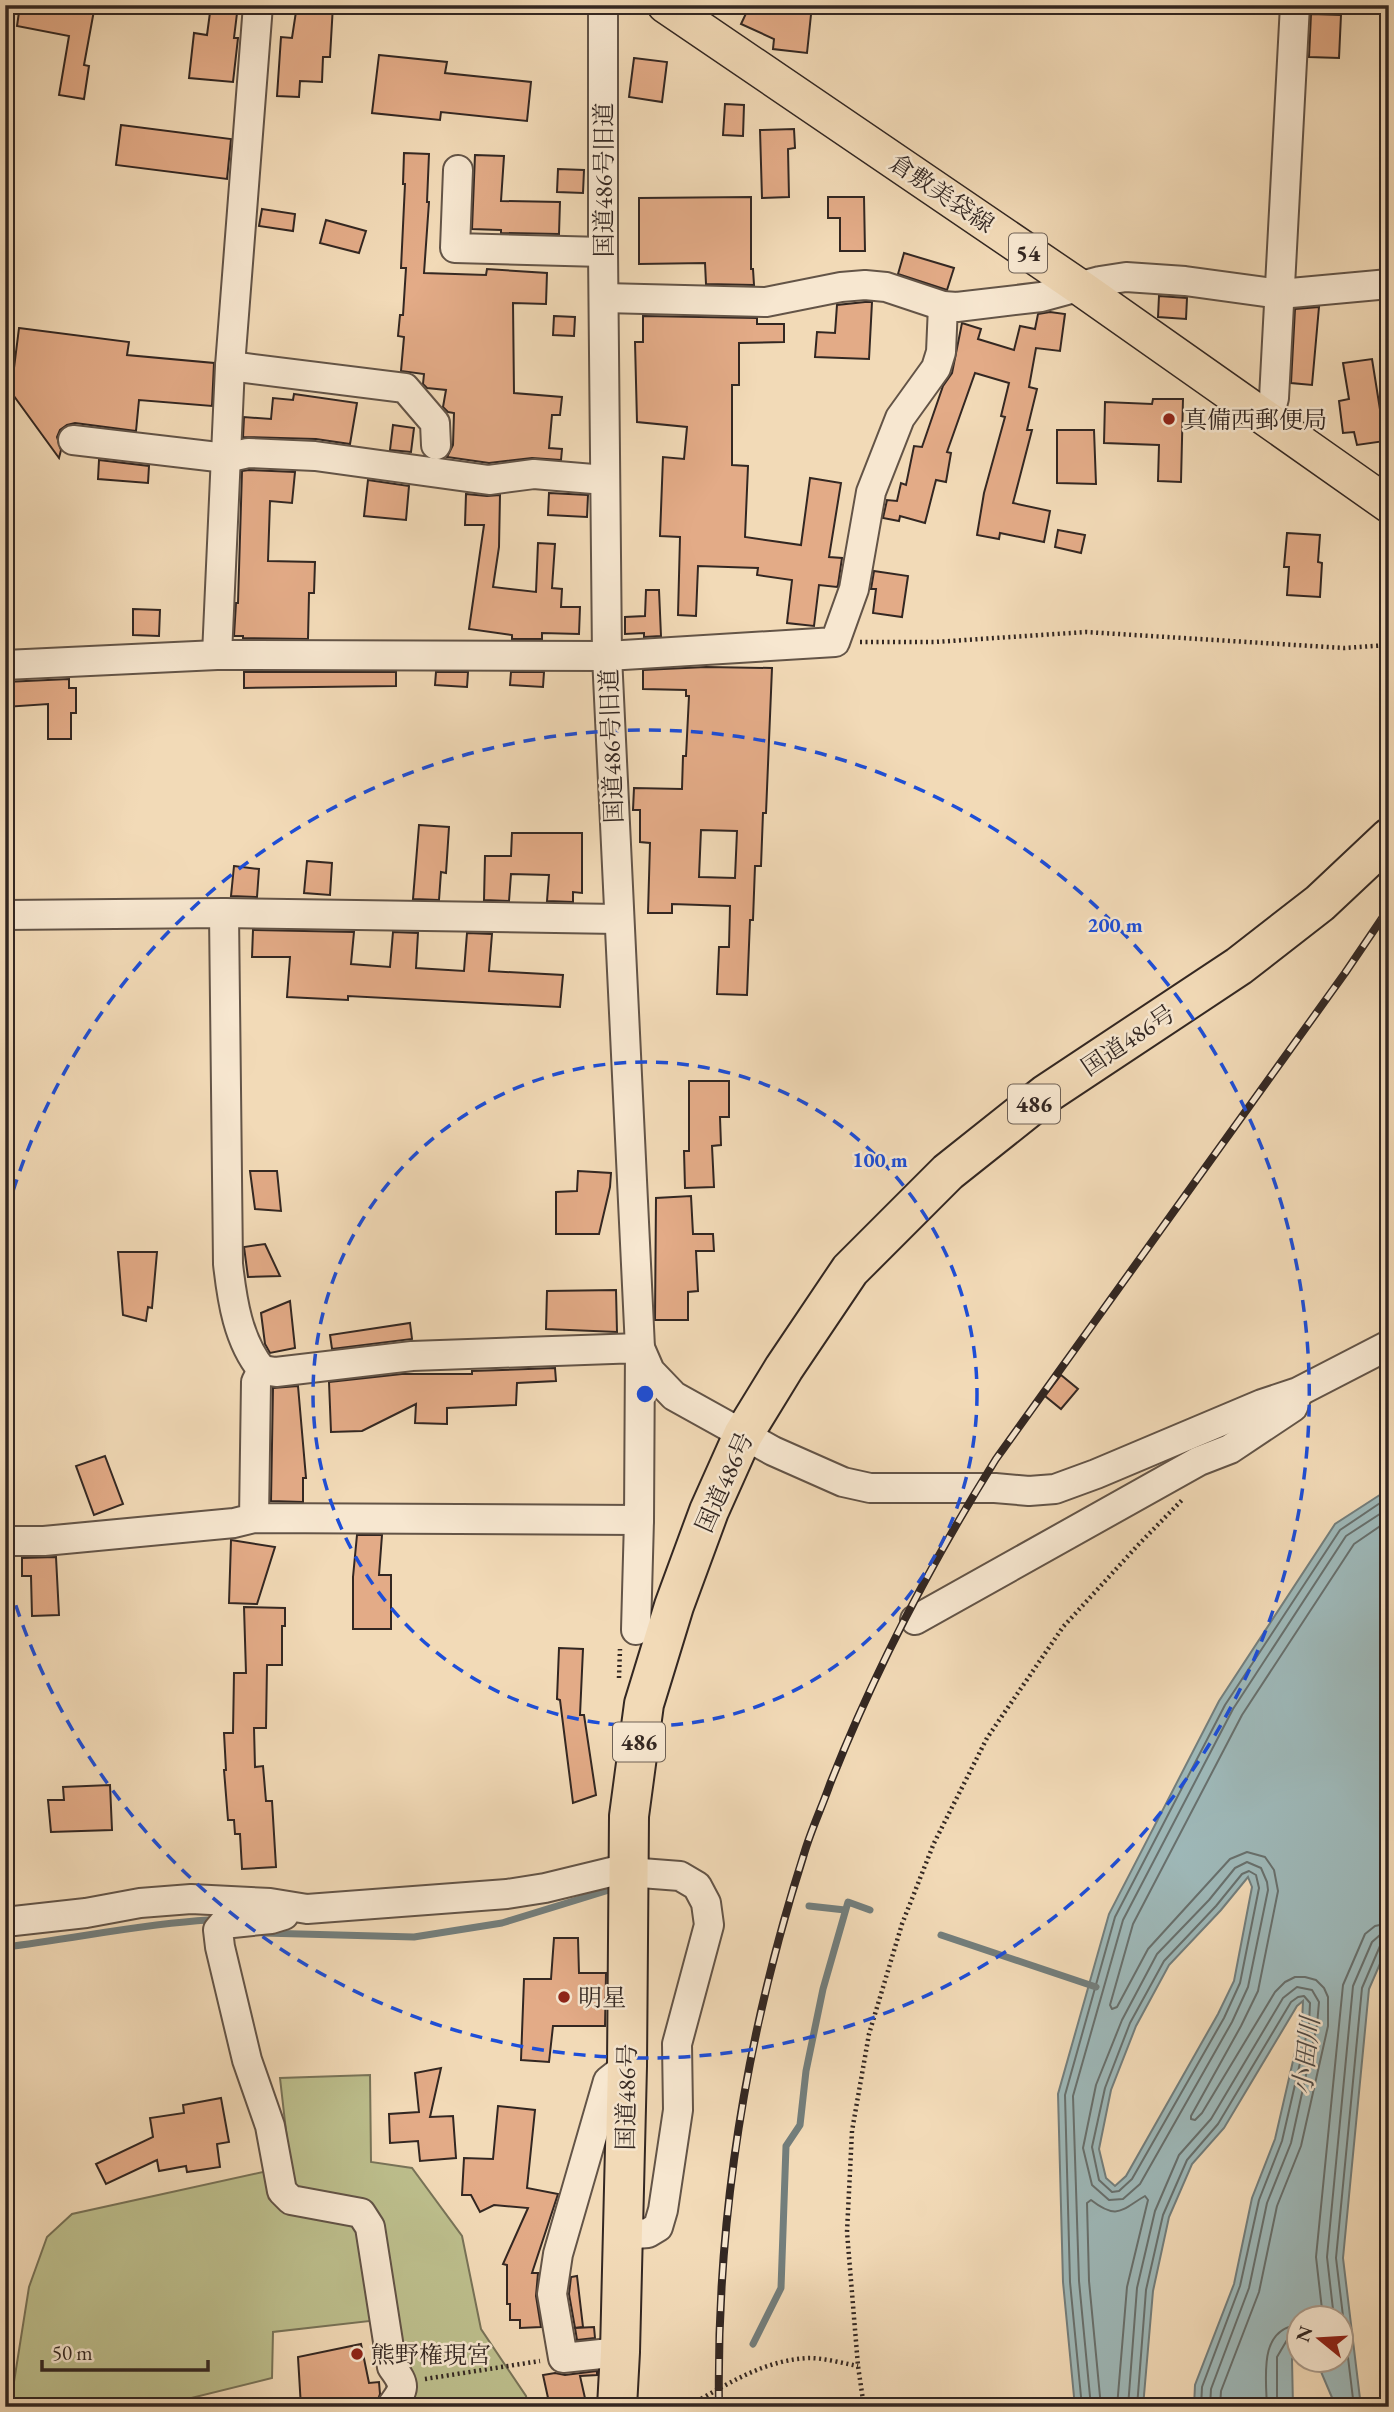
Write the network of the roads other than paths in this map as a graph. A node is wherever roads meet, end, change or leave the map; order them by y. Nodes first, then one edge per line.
1 (258, 5) edge
2 (603, 5) edge
3 (665, 5) edge
4 (1295, 5) edge
5 (458, 170) dead end
6 (603, 251) junction
7 (1389, 284) edge
8 (1078, 286) junction
9 (1280, 294) junction
10 (604, 298) junction
11 (943, 306) junction
12 (230, 366) junction
13 (1265, 418) junction
14 (73, 440) dead end
15 (436, 445) dead end
16 (226, 458) junction
17 (605, 480) junction
18 (1389, 505) edge
19 (217, 655) junction
20 (607, 656) junction
21 (5, 665) edge
22 (1389, 838) edge
23 (224, 913) junction
24 (5, 915) edge
25 (618, 919) junction
26 (1389, 1345) edge
27 (640, 1348) junction
28 (262, 1370) junction
29 (1298, 1392) junction
30 (743, 1435) junction
31 (1230, 1449) junction
32 (1209, 1474) road end
33 (254, 1518) junction
34 (639, 1520) junction
35 (5, 1541) edge
36 (915, 1620) dead end
37 (628, 1633) road end
38 (628, 1870) junction
39 (307, 1909) junction
40 (5, 1923) edge
41 (627, 2066) junction
42 (623, 2235) junction
43 (620, 2352) junction
44 (397, 2394) edge
45 (617, 2407) edge

1 - 12 street
2 - 6 street, 国道486号旧道
3 - 8 main road, 倉敷美袋線 / 54
4 - 9 street
5 - 6 street
6 - 10 street, 国道486号旧道
7 - 9 street
8 - 9 street
8 - 11 street
8 - 13 main road, 倉敷美袋線 / 54
9 - 13 street
10 - 11 street
10 - 17 street, 国道486号旧道
11 - 20 street
12 - 15 street
12 - 16 street
13 - 18 main road, 倉敷美袋線 / 54
14 - 16 street
16 - 17 street
16 - 19 street
17 - 20 street, 国道486号旧道
19 - 20 street
19 - 21 street
20 - 25 street, 国道486号旧道
22 - 30 highway, 国道486号 / 486
23 - 24 street
23 - 25 street
23 - 28 street
25 - 27 street, 国道486号旧道
26 - 29 street
27 - 28 street
27 - 30 street, 国道486号旧道
27 - 34 street
28 - 33 street
29 - 30 street, 国道486号旧道
29 - 31 street
30 - 38 highway, 国道486号 / 486
31 - 32 street
31 - 36 street
33 - 34 street
33 - 35 street
34 - 37 street
38 - 39 street
38 - 41 highway, 国道486号 / 486
38 - 42 street
39 - 40 street
39 - 44 street
41 - 42 highway, 国道486号 / 486
41 - 43 street
42 - 43 highway, 国道486号 / 486
43 - 45 highway, 国道486号 / 486

